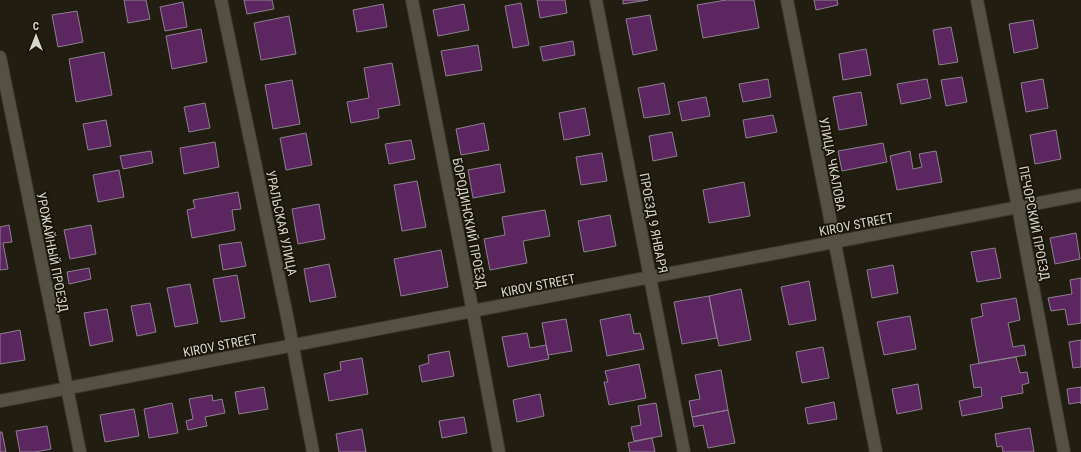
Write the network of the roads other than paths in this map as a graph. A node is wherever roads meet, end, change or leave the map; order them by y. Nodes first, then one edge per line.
1 (222, 0) edge
2 (412, 0) edge
3 (596, 0) edge
4 (787, 0) edge
5 (976, 0) edge
6 (0, 57) edge
7 (1081, 196) edge
8 (1018, 207) junction
9 (834, 242) junction
10 (650, 278) junction
11 (473, 311) junction
12 (292, 346) junction
13 (66, 389) junction
14 (0, 401) edge
15 (80, 452) edge
16 (313, 452) edge
17 (500, 452) edge
18 (684, 452) edge
19 (876, 452) edge
20 (1064, 452) edge

1 - 12 street, УРАЛЬСКАЯ УЛИЦА
2 - 11 street, БОРОДИНСКИЙ ПРОЕЗД
3 - 10 street, ПРОЕЗД 9 ЯНВАРЯ
4 - 9 street, УЛИЦА ЧКАЛОВА
5 - 8 street, ПЕЧОРСКИЙ ПРОЕЗД
6 - 13 street, УРОЖАЙНЫЙ ПРОЕЗД
7 - 8 street, KIROV STREET
8 - 9 street, KIROV STREET
8 - 20 street, ПЕЧОРСКИЙ ПРОЕЗД
9 - 10 street, KIROV STREET
9 - 19 street, УЛИЦА ЧКАЛОВА
10 - 11 street, KIROV STREET
10 - 18 street, ПРОЕЗД 9 ЯНВАРЯ
11 - 12 street, KIROV STREET
11 - 17 street, БОРОДИНСКИЙ ПРОЕЗД
12 - 13 street, KIROV STREET
12 - 16 street, УРАЛЬСКАЯ УЛИЦА
13 - 14 street, KIROV STREET
13 - 15 street, УРОЖАЙНЫЙ ПРОЕЗД

